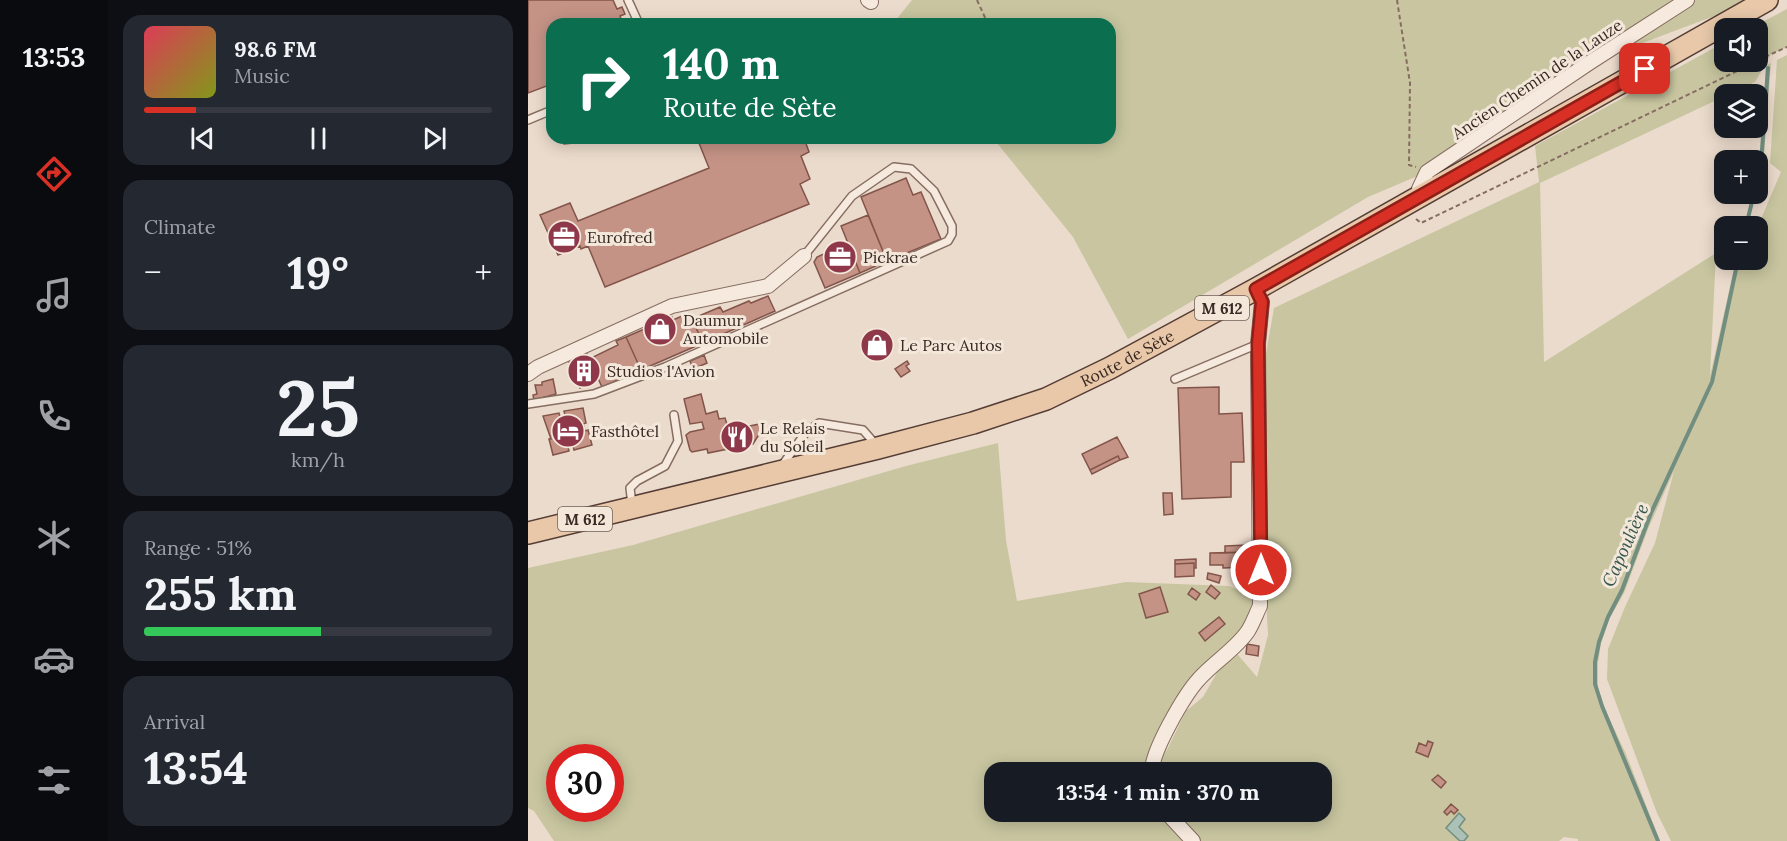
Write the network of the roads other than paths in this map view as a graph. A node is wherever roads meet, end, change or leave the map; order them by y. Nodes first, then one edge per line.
1 (628, 0) edge
2 (1687, 0) edge
3 (1767, 0) edge
4 (636, 18) edge
5 (546, 112) edge
6 (528, 120) edge
7 (1422, 196) junction
8 (804, 256) joint
9 (1256, 289) junction
10 (1258, 344) junction
11 (528, 374) edge
12 (1175, 379) dead end
13 (528, 404) edge
14 (674, 415) dead end
15 (878, 448) junction
16 (777, 472) junction
17 (632, 508) junction
18 (528, 533) edge
19 (1154, 762) edge
20 (1175, 822) edge
21 (1193, 841) edge

1 - 4 lane
2 - 7 street, Ancien Chemin de la Lauze
3 - 7 main road, Route de Sète / M 612
5 - 6 lane
7 - 9 main road, Route de Sète / M 612
8 - 11 street
8 - 13 lane
9 - 10 street
9 - 15 main road, Route de Sète / M 612
10 - 12 lane
10 - 19 street
14 - 17 lane
15 - 16 main road, Route de Sète / M 612
15 - 16 lane
16 - 17 main road, Route de Sète / M 612
17 - 18 main road, Route de Sète / M 612
20 - 21 street

